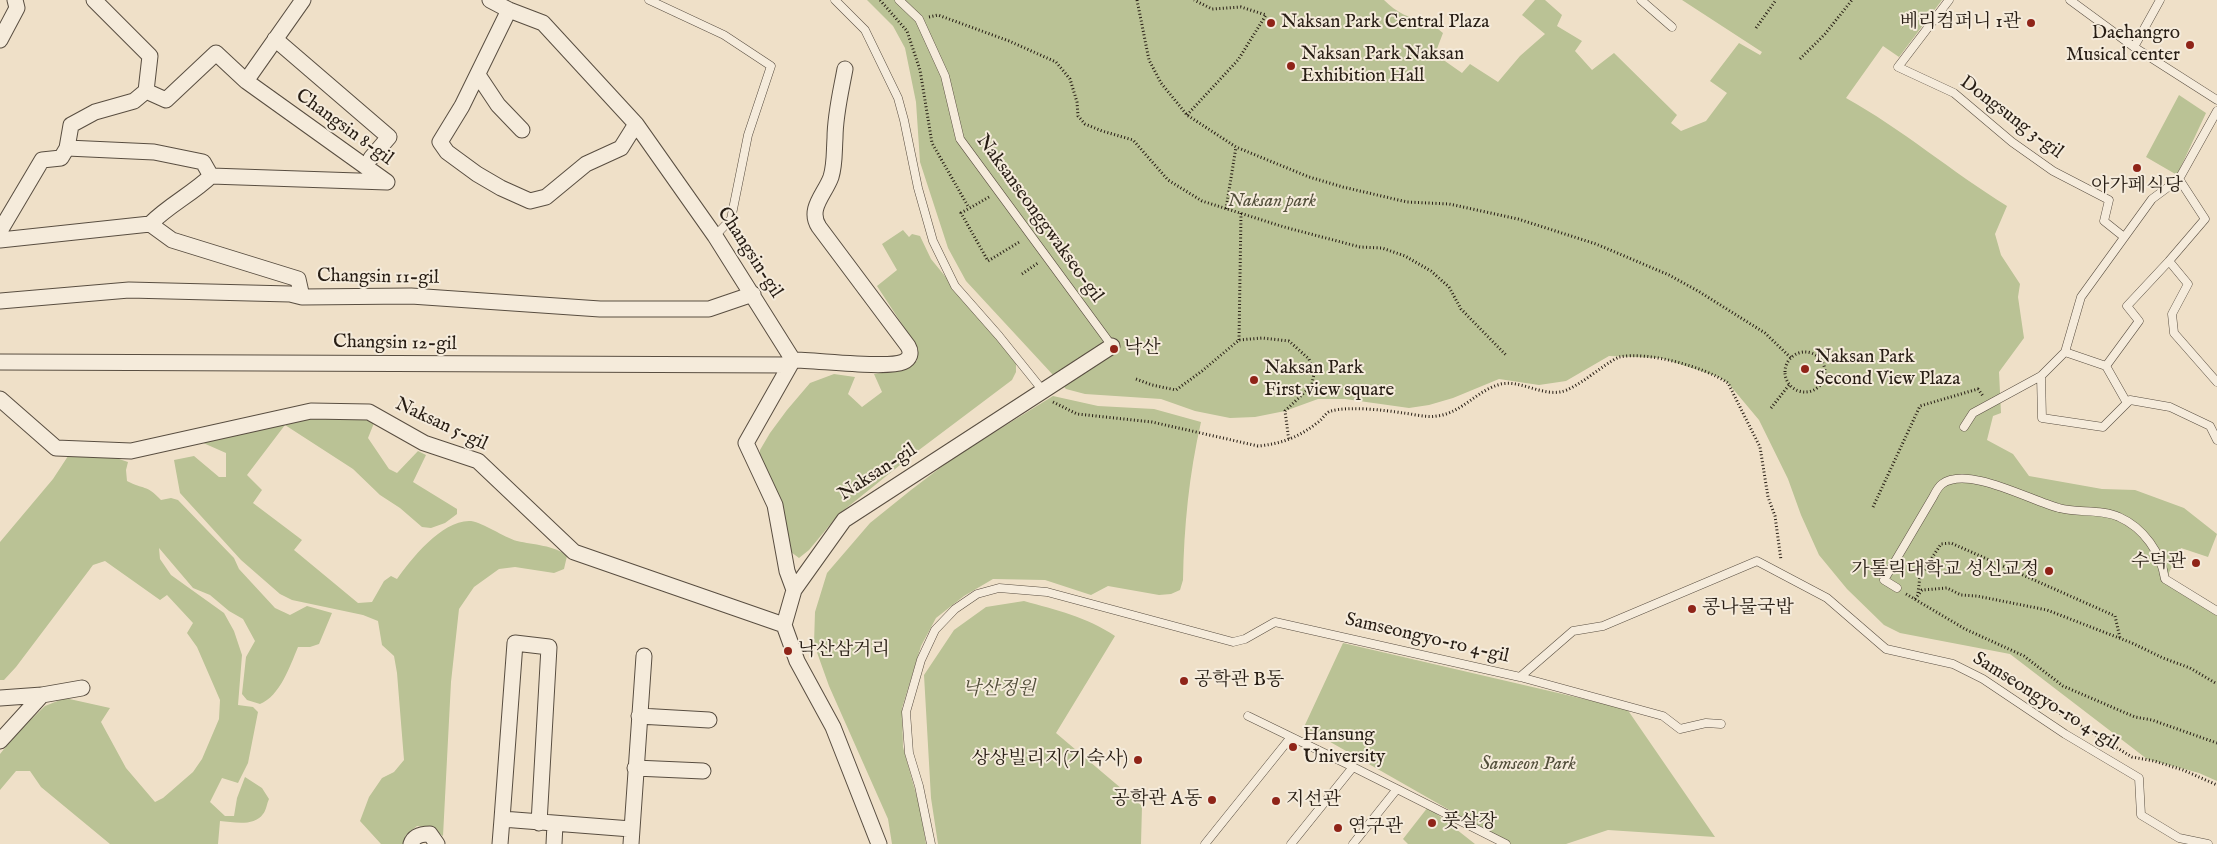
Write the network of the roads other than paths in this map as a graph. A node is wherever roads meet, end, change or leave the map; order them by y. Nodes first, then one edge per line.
1 (15, 0) edge
2 (94, 0) edge
3 (303, 0) edge
4 (490, 0) edge
5 (649, 0) edge
6 (835, 0) edge
7 (899, 0) edge
8 (1641, 0) edge
9 (1949, 0) edge
10 (2070, 0) edge
11 (2160, 0) edge
12 (509, 10) junction
13 (1672, 27) dead end
14 (275, 39) junction
15 (0, 40) edge
16 (2134, 47) junction
17 (844, 69) dead end
18 (478, 75) junction
19 (246, 81) junction
20 (146, 92) junction
21 (2217, 100) edge
22 (2217, 111) edge
23 (636, 124) junction
24 (522, 130) dead end
25 (67, 148) junction
26 (370, 158) dead end
27 (211, 176) junction
28 (2179, 179) junction
29 (150, 224) junction
30 (0, 231) edge
31 (715, 236) junction
32 (2124, 237) junction
33 (0, 240) edge
34 (2169, 261) junction
35 (753, 294) junction
36 (302, 297) junction
37 (0, 301) edge
38 (1112, 346) joint
39 (2065, 352) junction
40 (0, 362) edge
41 (792, 362) junction
42 (2106, 366) junction
43 (2041, 376) junction
44 (2217, 382) edge
45 (1044, 392) junction
46 (0, 400) edge
47 (2127, 403) junction
48 (1964, 427) dead end
49 (2217, 440) edge
50 (1897, 588) dead end
51 (794, 590) junction
52 (2217, 611) edge
53 (784, 625) junction
54 (644, 656) dead end
55 (1520, 677) junction
56 (82, 688) dead end
57 (42, 696) junction
58 (0, 698) edge
59 (639, 716) junction
60 (1248, 716) dead end
61 (710, 720) dead end
62 (1721, 724) dead end
63 (1291, 737) junction
64 (0, 741) edge
65 (1353, 766) junction
66 (635, 768) junction
67 (703, 771) dead end
68 (1397, 789) junction
69 (502, 819) junction
70 (538, 823) junction
71 (555, 824) junction
72 (631, 837) edge
73 (411, 844) edge
74 (437, 844) edge
75 (500, 844) edge
76 (554, 844) edge
77 (879, 844) edge
78 (931, 844) edge
79 (1205, 844) edge
80 (1291, 844) edge
81 (1353, 844) edge
82 (1506, 844) edge
83 (2208, 844) edge

1 - 15 street
2 - 20 street
3 - 14 street
4 - 12 street, Changsin-gil
5 - 31 lane
6 - 45 lane
7 - 38 lane, Naksanseonggwakseo-gil
8 - 13 lane
9 - 32 lane, Dongsung 3-gil
10 - 16 lane
11 - 16 lane
12 - 18 street
12 - 23 street, Changsin-gil
14 - 19 street
14 - 26 street
16 - 21 lane
17 - 41 street, Changsin 12-gil
18 - 23 street
18 - 24 street
19 - 20 street, Changsin 8-gil
19 - 27 street, Changsin 8-gil
20 - 25 street
22 - 28 lane
23 - 31 street, Changsin-gil
25 - 27 street
25 - 30 street
27 - 29 street
28 - 32 lane
28 - 34 lane
29 - 33 street
29 - 36 street
31 - 35 street, Changsin-gil
32 - 39 lane
34 - 42 lane
34 - 44 lane
35 - 36 street, Changsin 11-gil
35 - 41 street, Changsin-gil
36 - 37 street, Changsin 11-gil
38 - 45 street, Naksan-gil
39 - 42 lane
39 - 43 lane
40 - 41 street, Changsin 12-gil
41 - 51 street
42 - 47 lane
43 - 47 lane
43 - 48 lane
45 - 51 street, Naksan-gil
46 - 53 street, Naksan 5-gil
47 - 49 lane
50 - 52 lane
51 - 53 street, Naksan-gil
53 - 77 street
54 - 59 street
55 - 62 lane
55 - 78 lane, Samseongyo-ro 4-gil
55 - 83 lane, Samseongyo-ro 4-gil
56 - 57 street
57 - 58 street
57 - 64 street
59 - 61 street
59 - 66 street
60 - 63 lane
63 - 65 lane
63 - 79 lane
65 - 68 lane
65 - 80 lane
66 - 67 street
66 - 72 street
68 - 81 lane
68 - 82 lane
69 - 70 street
69 - 70 street
69 - 75 street
70 - 71 street
71 - 72 street
71 - 76 street
73 - 74 street

